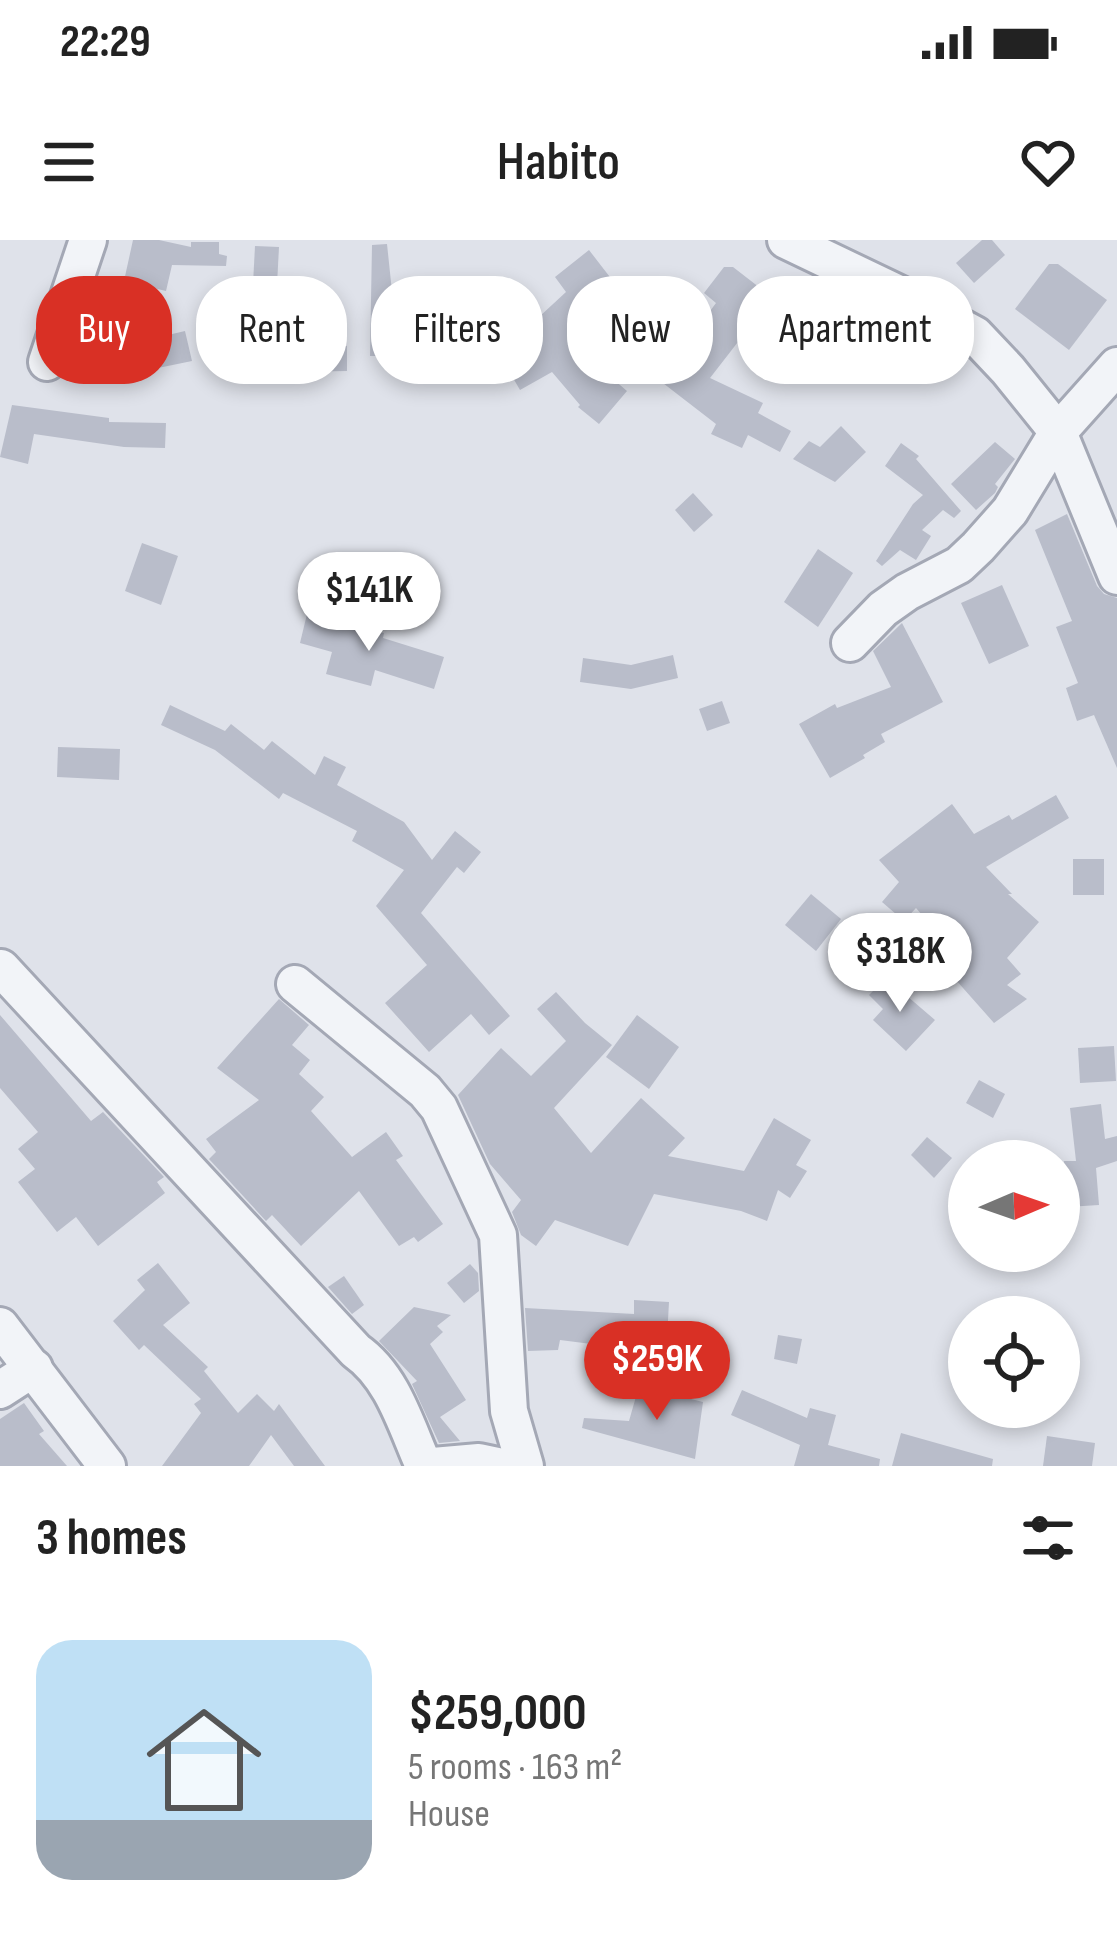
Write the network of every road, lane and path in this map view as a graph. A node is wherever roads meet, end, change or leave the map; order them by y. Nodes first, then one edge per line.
1 (88, 240) edge
2 (786, 240) edge
3 (76, 276) edge
4 (1117, 365) edge
5 (1058, 432) junction
6 (1117, 575) edge
7 (850, 643) dead end
8 (1, 968) edge
9 (295, 984) dead end
10 (0, 1326) edge
11 (34, 1368) junction
12 (0, 1390) edge
13 (107, 1466) edge
14 (424, 1466) edge
15 (434, 1466) edge
16 (498, 1466) edge
17 (525, 1466) edge

1 - 3 street
2 - 5 street
4 - 5 street
5 - 6 street
5 - 7 street
8 - 14 street
9 - 17 street
10 - 11 street
11 - 12 street
11 - 13 street
15 - 16 street

